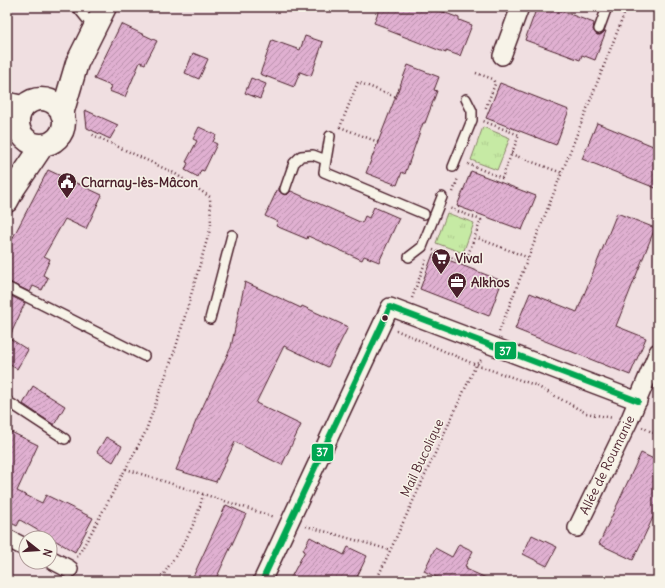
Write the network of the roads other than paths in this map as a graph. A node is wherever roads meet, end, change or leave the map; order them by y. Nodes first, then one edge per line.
1 (77, 7) edge
2 (105, 7) edge
3 (520, 7) edge
4 (607, 7) edge
5 (94, 29) junction
6 (599, 29) dead end
7 (502, 56) dead end
8 (77, 63) junction
9 (466, 99) dead end
10 (24, 102) edge
11 (62, 114) junction
12 (23, 133) edge
13 (330, 136) dead end
14 (326, 160) junction
15 (453, 167) dead end
16 (285, 189) dead end
17 (10, 194) edge
18 (442, 197) dead end
19 (424, 214) dead end
20 (232, 235) dead end
21 (409, 257) dead end
22 (7, 287) edge
23 (210, 319) dead end
24 (658, 352) edge
25 (144, 356) dead end
26 (7, 401) edge
27 (638, 401) junction
28 (65, 439) dead end
29 (576, 528) dead end
30 (7, 538) edge
31 (18, 544) edge
32 (58, 563) edge
33 (69, 569) road end
34 (262, 581) edge

1 - 5 lane
2 - 5 main road
3 - 7 street
4 - 6 lane
5 - 8 main road
8 - 10 main road
8 - 11 main road
9 - 15 lane
10 - 11 main road
10 - 12 main road
11 - 12 main road
12 - 17 main road
13 - 14 lane
14 - 16 lane
14 - 19 lane
18 - 21 lane
20 - 23 lane
22 - 25 lane
24 - 27 street, Allée de Roumanie
26 - 28 lane
27 - 29 street, Allée de Roumanie
27 - 34 street
30 - 31 street
32 - 33 street

